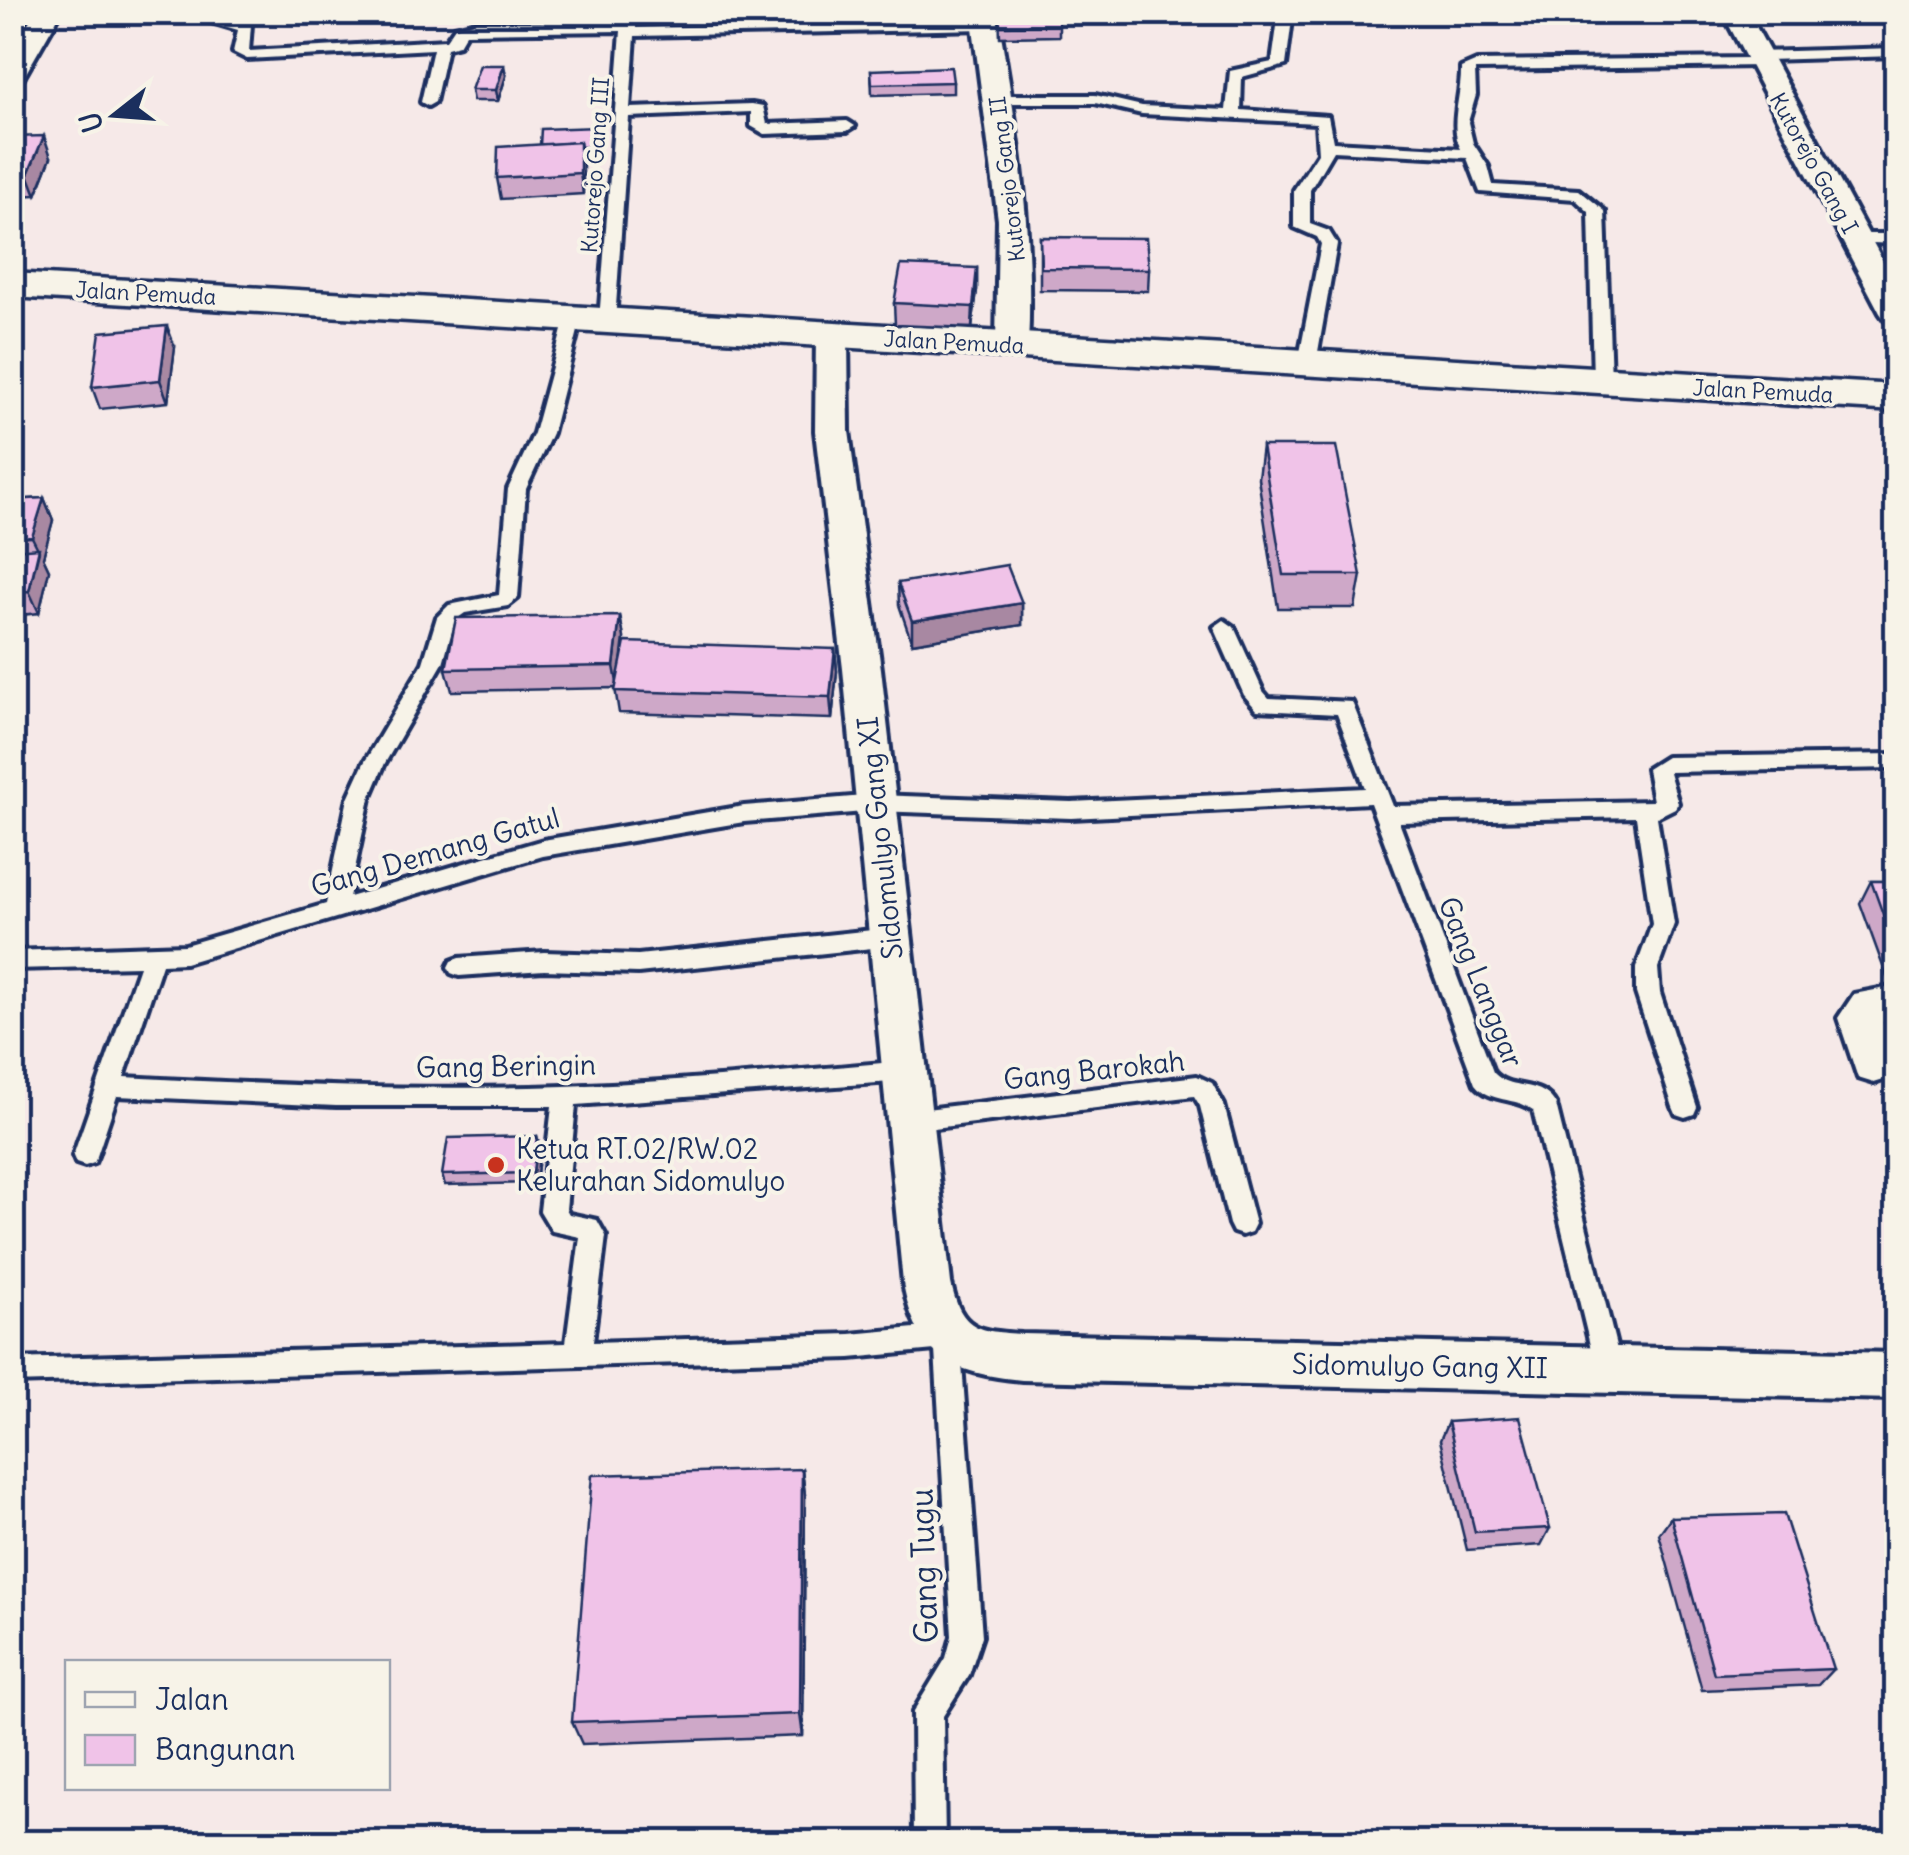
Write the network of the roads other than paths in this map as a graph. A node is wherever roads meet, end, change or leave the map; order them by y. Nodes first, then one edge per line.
1 (48, 12) edge
2 (184, 12) edge
3 (1286, 12) edge
4 (1735, 12) edge
5 (492, 19) edge
6 (985, 19) edge
7 (629, 24) edge
8 (441, 45) junction
9 (1896, 52) edge
10 (1758, 59) junction
11 (16, 62) edge
12 (998, 99) junction
13 (428, 102) dead end
14 (620, 113) junction
15 (1233, 114) junction
16 (847, 126) dead end
17 (1326, 146) junction
18 (1471, 154) junction
19 (1856, 239) junction
20 (1896, 239) edge
21 (12, 286) edge
22 (1896, 313) edge
23 (590, 320) junction
24 (832, 335) junction
25 (1012, 346) junction
26 (1306, 363) junction
27 (1602, 381) junction
28 (1896, 398) edge
29 (1224, 627) dead end
30 (1896, 761) edge
31 (876, 803) junction
32 (1381, 805) junction
33 (1645, 809) junction
34 (336, 911) junction
35 (891, 936) junction
36 (153, 957) junction
37 (12, 960) edge
38 (459, 967) dead end
39 (1896, 1003) edge
40 (1874, 1064) dead end
41 (904, 1071) junction
42 (109, 1086) junction
43 (566, 1096) junction
44 (1685, 1107) dead end
45 (910, 1121) junction
46 (85, 1156) dead end
47 (1242, 1224) dead end
48 (947, 1337) junction
49 (578, 1354) junction
50 (1609, 1370) junction
51 (12, 1372) edge
52 (1896, 1376) edge
53 (930, 1842) edge

1 - 11 street
2 - 8 lane
3 - 15 lane
4 - 10 street, Kutorejo Gang I
5 - 7 lane
5 - 8 lane
6 - 7 lane
6 - 12 street, Kutorejo Gang II
7 - 14 lane, Kutorejo Gang III
8 - 13 lane
9 - 10 lane
10 - 18 lane
10 - 19 street, Kutorejo Gang I
12 - 15 lane
12 - 25 street, Kutorejo Gang II
14 - 16 lane
14 - 23 lane, Kutorejo Gang III
15 - 17 lane
17 - 18 lane
17 - 26 lane
18 - 27 lane
19 - 20 lane
19 - 22 street, Kutorejo Gang I
21 - 23 main road, Jalan Pemuda
23 - 24 main road, Jalan Pemuda
23 - 34 lane, Kutorejo Gang III
24 - 25 main road, Jalan Pemuda
24 - 31 street, Sidomulyo Gang XI
25 - 26 main road, Jalan Pemuda
26 - 27 main road, Jalan Pemuda
27 - 28 main road, Jalan Pemuda
29 - 32 lane
30 - 33 lane
31 - 32 lane, Gang Demang Gatul
31 - 34 lane, Gang Demang Gatul
31 - 35 street, Sidomulyo Gang XI
32 - 33 lane, Gang Demang Gatul
32 - 50 lane, Gang Langgar
33 - 44 lane
34 - 36 lane, Gang Demang Gatul
35 - 38 lane
35 - 41 street, Sidomulyo Gang XI
36 - 37 lane, Gang Demang Gatul
36 - 42 lane
39 - 40 street
41 - 43 lane, Gang Beringin
41 - 45 street, Sidomulyo Gang XI
42 - 43 lane, Gang Beringin
42 - 46 lane
43 - 49 lane
45 - 47 lane, Gang Barokah
45 - 48 street, Sidomulyo Gang XI
48 - 49 lane
48 - 50 street, Sidomulyo Gang XII
48 - 53 lane, Gang Tugu
49 - 51 lane
50 - 52 street, Sidomulyo Gang XII

